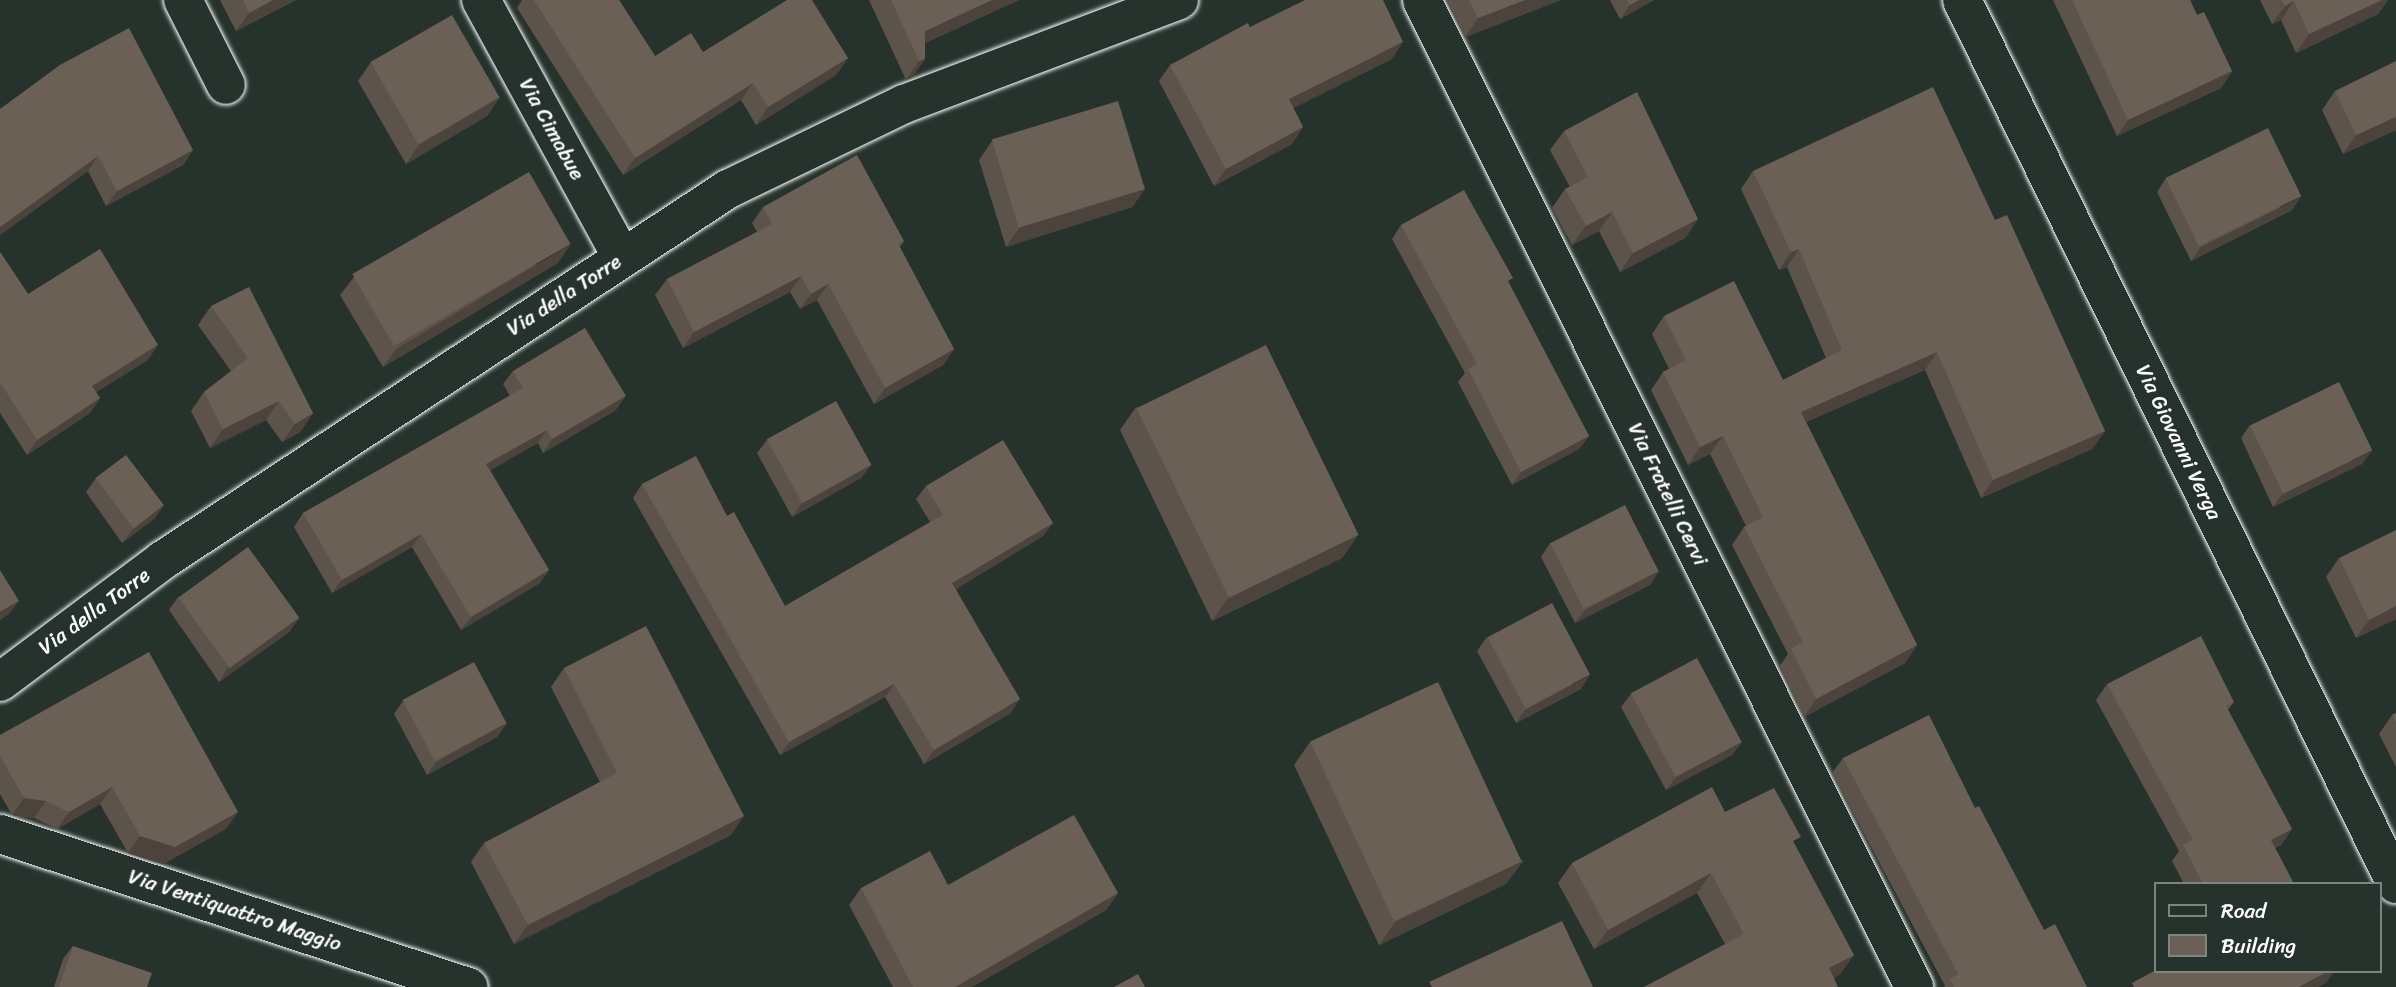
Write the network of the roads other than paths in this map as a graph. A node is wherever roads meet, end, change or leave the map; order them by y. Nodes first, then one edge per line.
1 (183, 0) edge
2 (481, 0) edge
3 (1179, 0) edge
4 (1422, 0) edge
5 (1962, 0) edge
6 (1120, 10) edge
7 (226, 85) dead end
8 (622, 258) junction
9 (0, 682) edge
10 (0, 834) edge
11 (2396, 884) edge
12 (469, 987) edge
13 (1914, 987) edge

1 - 7 street
2 - 8 street, Via Cimabue
3 - 6 street, Via della Torre
4 - 13 street, Via Fratelli Cervi
5 - 11 street, Via Giovanni Verga
6 - 8 street, Via della Torre
8 - 9 street, Via della Torre
10 - 12 street, Via Ventiquattro Maggio

